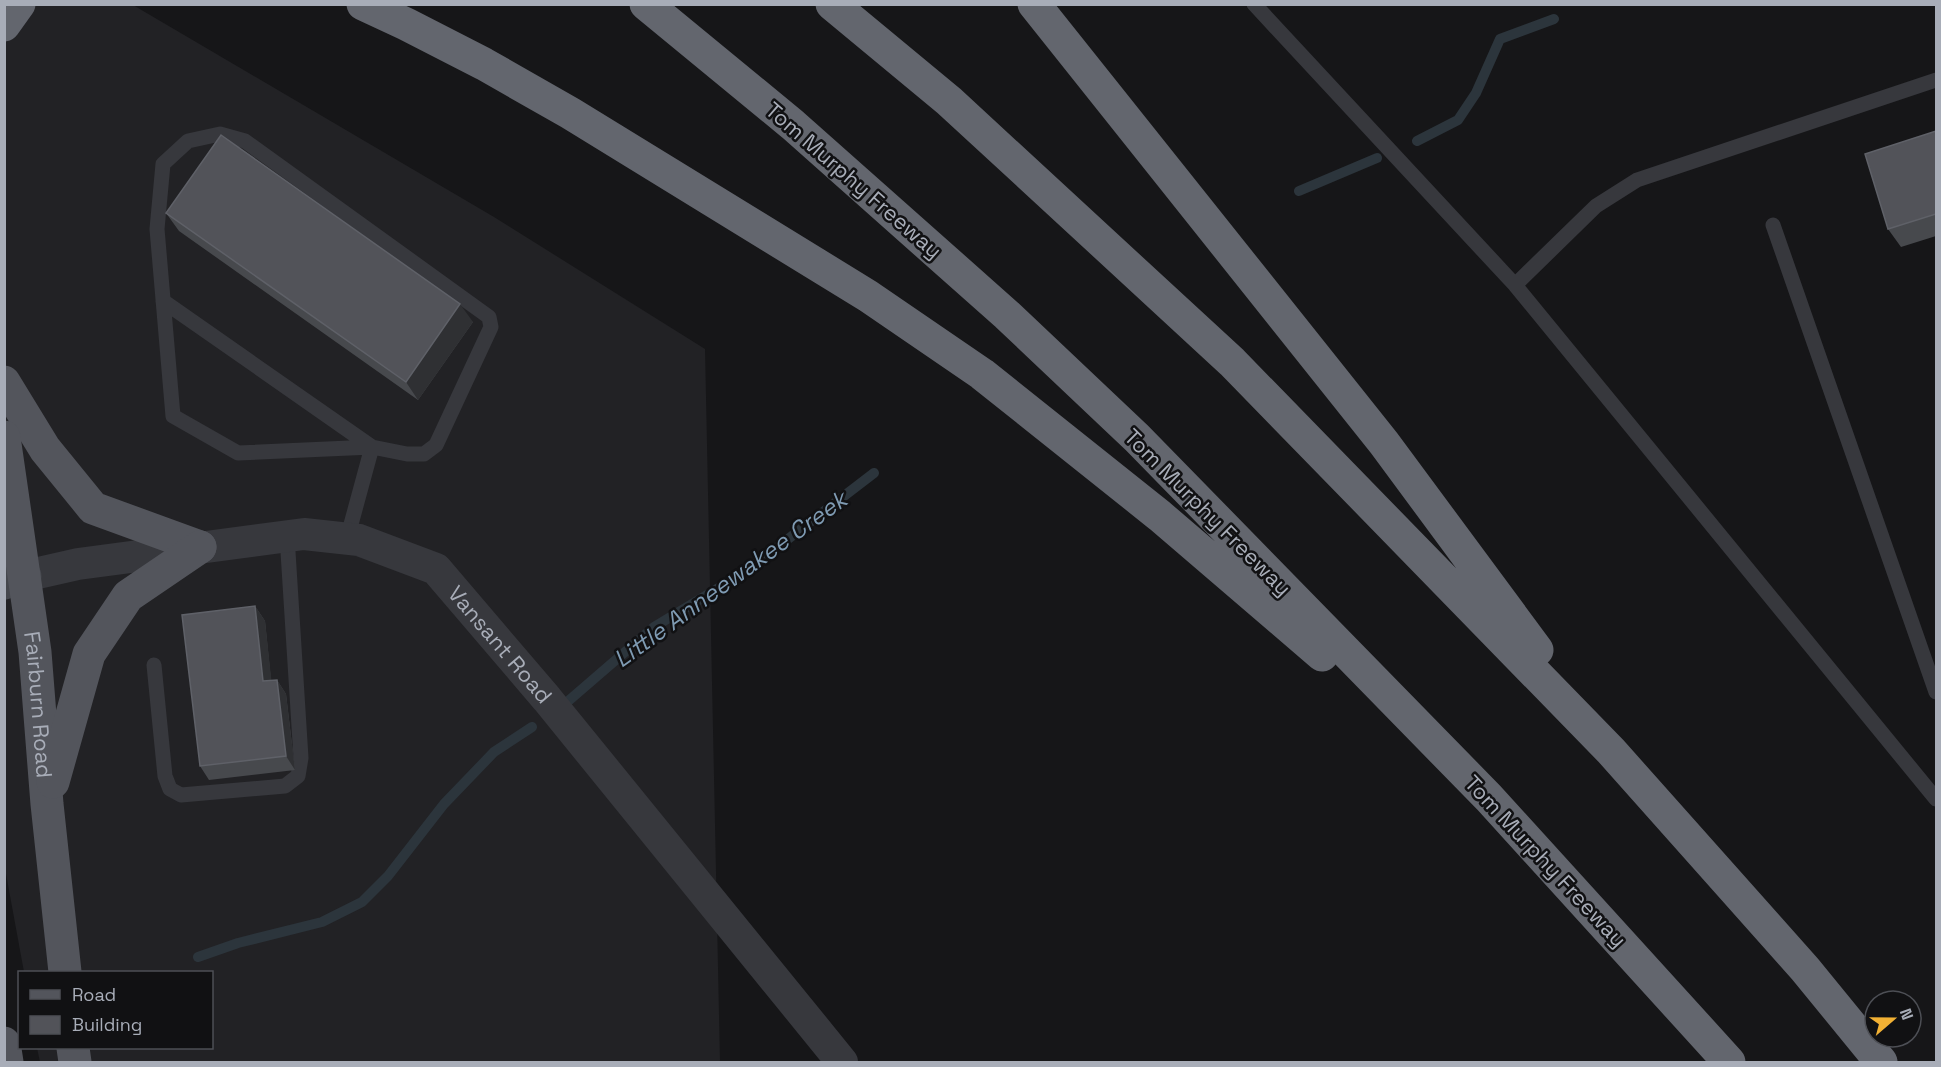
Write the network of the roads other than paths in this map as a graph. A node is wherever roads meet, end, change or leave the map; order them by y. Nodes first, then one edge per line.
1 (19, 4) edge
2 (363, 4) edge
3 (646, 4) edge
4 (832, 4) edge
5 (1034, 4) edge
6 (1254, 4) edge
7 (4, 25) edge
8 (1936, 80) edge
9 (1773, 225) dead end
10 (1515, 285) junction
11 (163, 301) junction
12 (4, 382) edge
13 (4, 437) edge
14 (372, 447) junction
15 (287, 536) junction
16 (347, 539) junction
17 (200, 547) junction
18 (15, 580) edge
19 (153, 665) dead end
20 (1936, 692) edge
21 (1611, 751) junction
22 (1489, 798) junction
23 (1936, 799) edge
24 (47, 804) junction
25 (65, 971) edge
26 (4, 1043) edge
27 (7, 1062) edge
28 (842, 1062) edge
29 (1729, 1062) edge
30 (1881, 1062) edge

1 - 7 highway
2 - 22 highway
3 - 22 highway, Tom Murphy Freeway
4 - 21 highway
5 - 21 highway
6 - 10 lane
8 - 10 lane
9 - 20 lane
10 - 23 lane
11 - 14 lane
11 - 14 lane
11 - 14 lane
12 - 17 main road
13 - 18 main road, Fairburn Road
14 - 16 lane
15 - 16 street, Vansant Road
15 - 17 street, Vansant Road
15 - 19 lane
16 - 28 street, Vansant Road
17 - 18 street, Vansant Road
17 - 24 main road
18 - 24 main road, Fairburn Road
21 - 30 highway
22 - 29 highway, Tom Murphy Freeway
24 - 25 main road, Fairburn Road
26 - 27 main road

